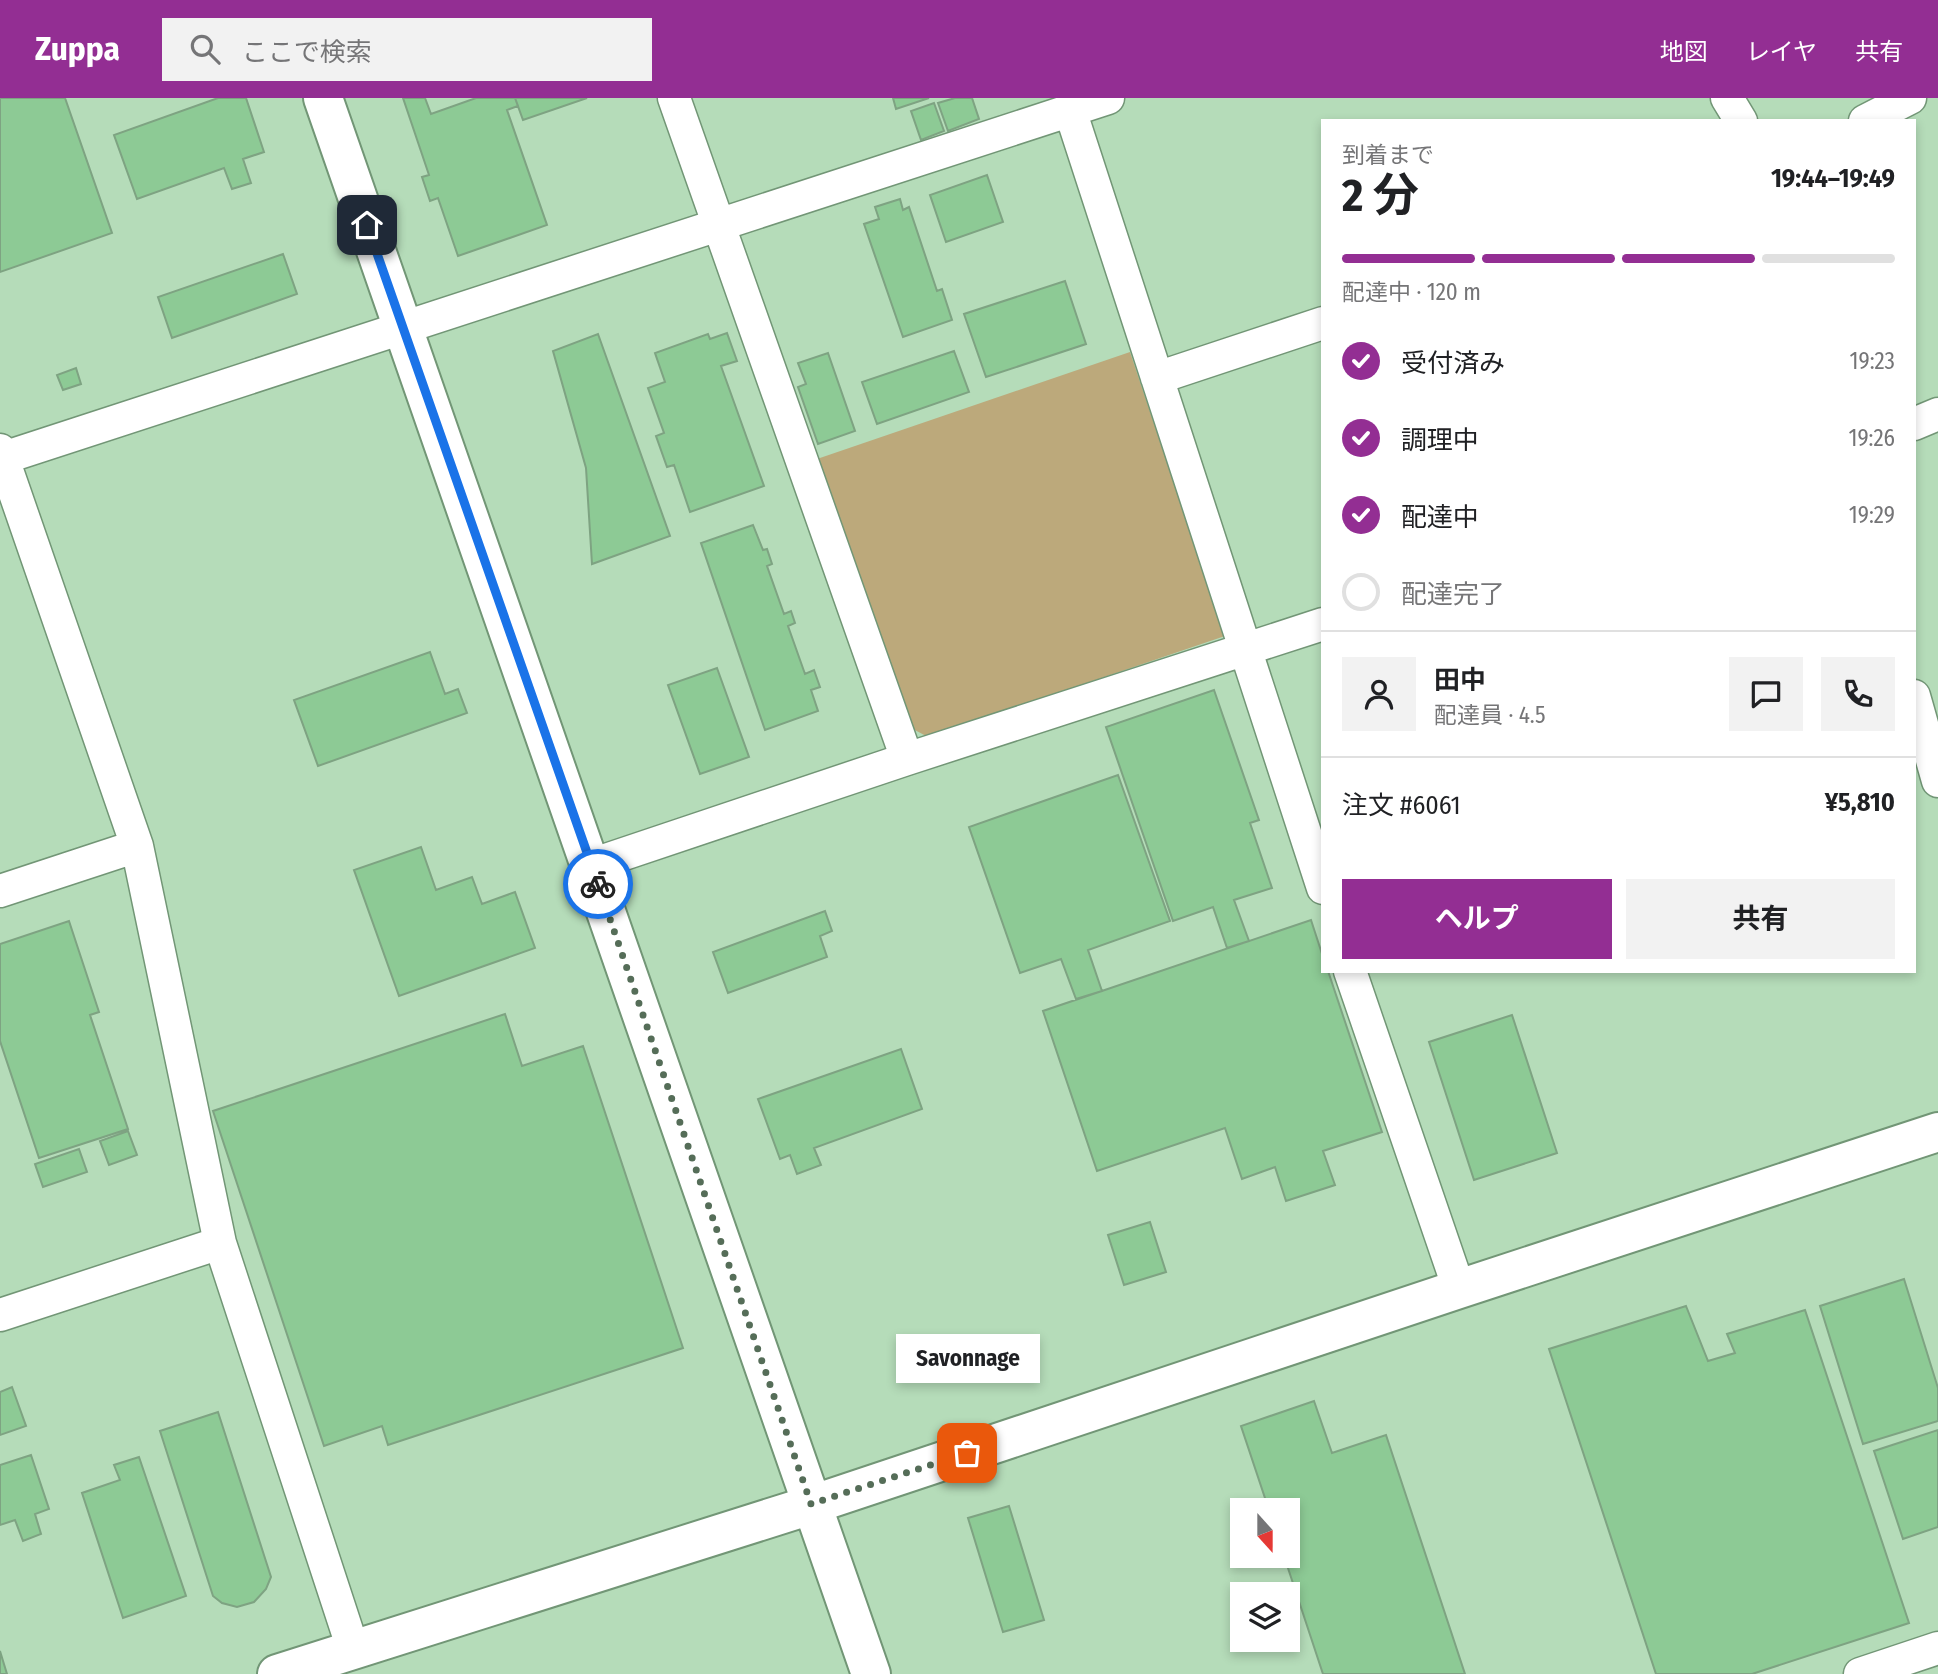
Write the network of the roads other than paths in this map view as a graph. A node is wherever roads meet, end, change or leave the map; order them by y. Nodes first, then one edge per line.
1 (323, 98) edge
2 (674, 98) edge
3 (1108, 98) edge
4 (1727, 98) edge
5 (1910, 98) edge
6 (1070, 110) junction
7 (1740, 119) edge
8 (1869, 119) edge
9 (718, 224) junction
10 (1321, 324) edge
11 (402, 327) junction
12 (1157, 378) junction
13 (1938, 414) edge
14 (1916, 423) edge
15 (1, 456) edge
16 (1321, 625) edge
17 (1246, 649) junction
18 (1916, 705) edge
19 (906, 758) junction
20 (1931, 769) edge
21 (137, 846) junction
22 (591, 864) junction
23 (1321, 882) edge
24 (0, 891) edge
25 (1351, 973) edge
26 (1938, 1132) edge
27 (220, 1243) junction
28 (1459, 1289) junction
29 (0, 1315) edge
30 (811, 1504) junction
31 (1938, 1648) edge
32 (353, 1649) junction
33 (277, 1674) edge
34 (871, 1674) edge
35 (1860, 1674) edge

1 - 11 street
2 - 9 street
3 - 6 street
4 - 7 street
5 - 8 street
6 - 9 street
6 - 12 street
9 - 11 street
9 - 19 street
10 - 12 street
11 - 15 street
11 - 22 street
12 - 17 street
13 - 14 street
15 - 21 street
16 - 17 street
17 - 19 street
17 - 23 street
18 - 20 street
19 - 22 street
21 - 24 street
21 - 27 street
22 - 30 street
25 - 28 street
26 - 28 street
27 - 29 street
27 - 32 street
28 - 30 street
30 - 32 street
30 - 34 street
31 - 35 street
32 - 33 street

